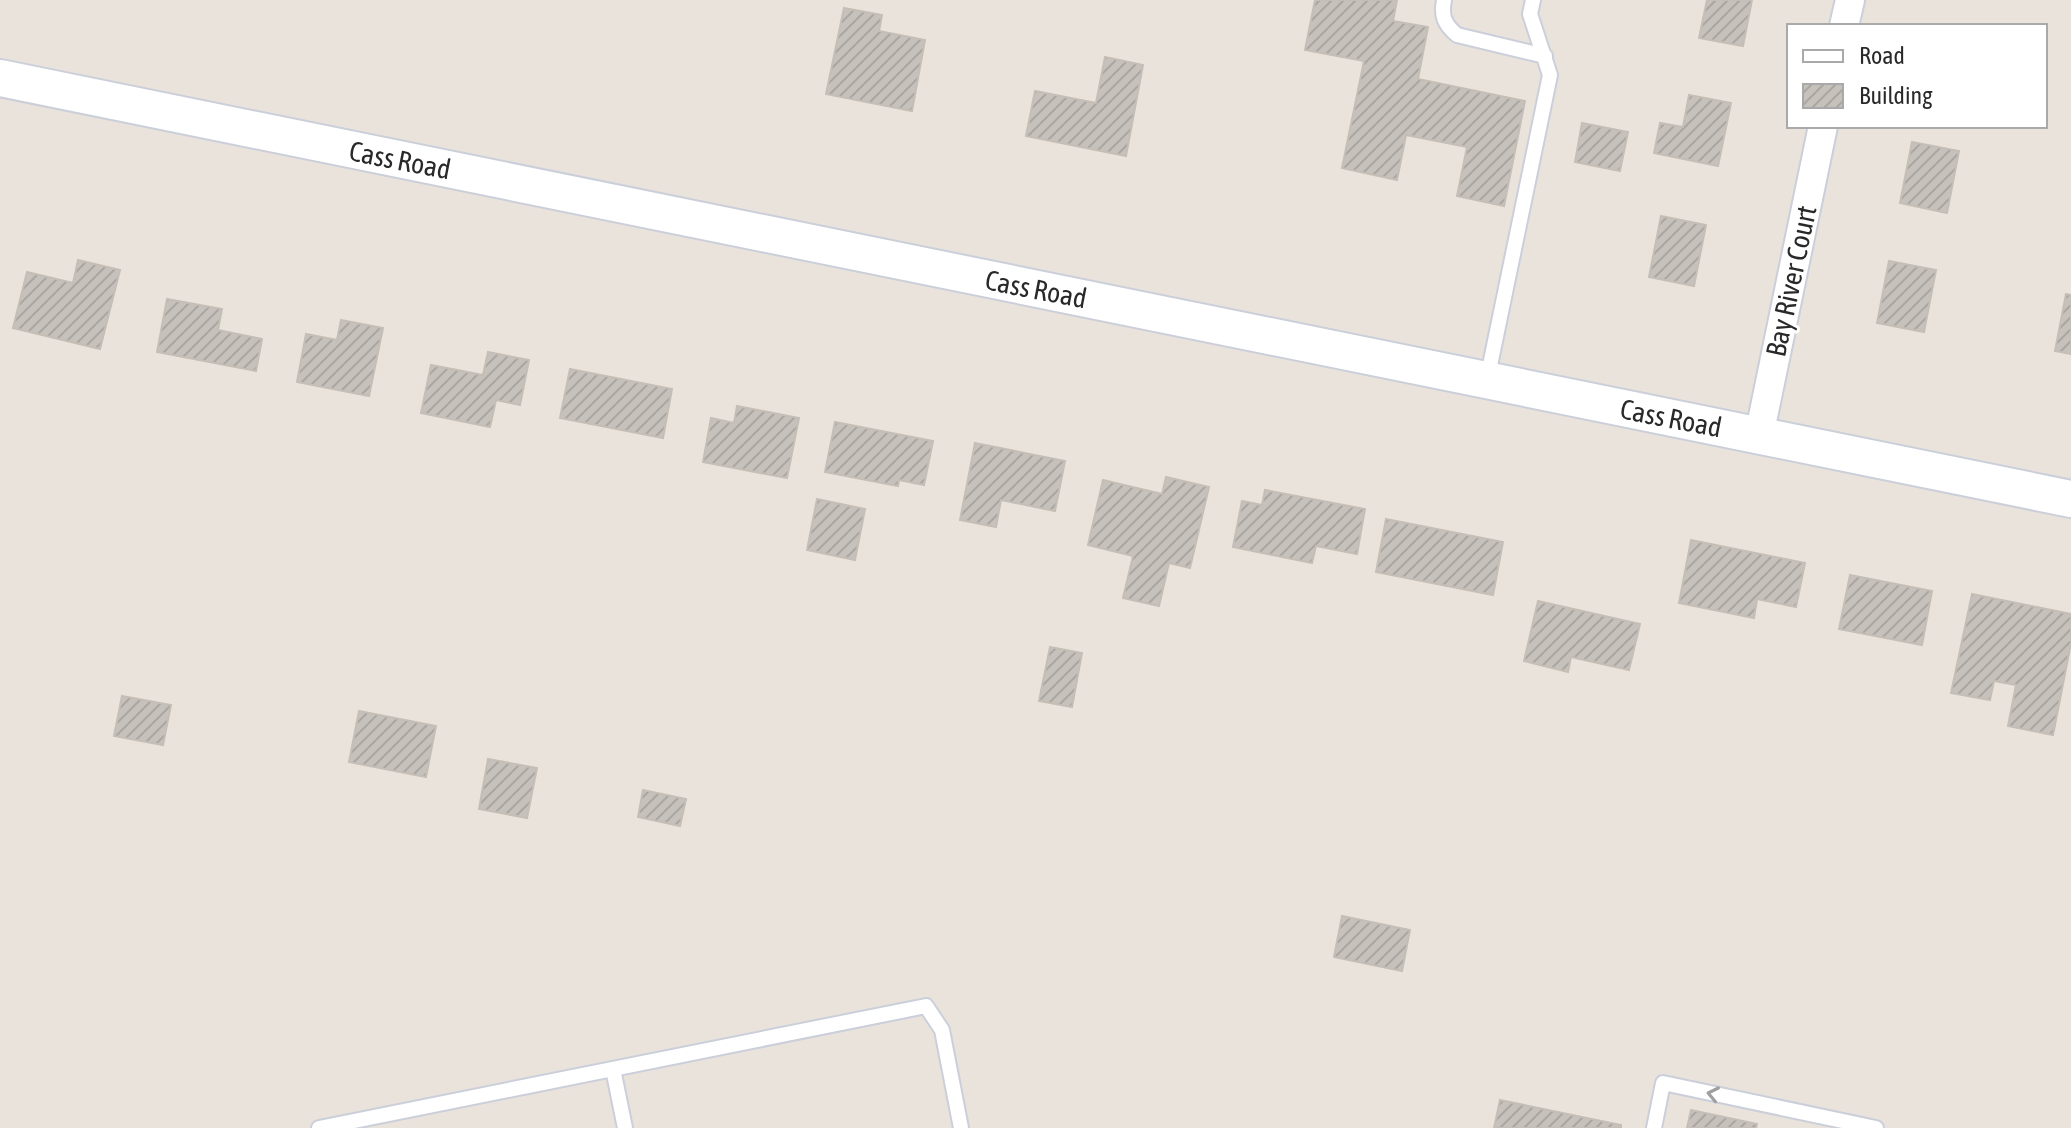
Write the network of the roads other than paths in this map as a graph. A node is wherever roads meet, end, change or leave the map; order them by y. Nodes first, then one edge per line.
1 (1444, 0) edge
2 (1533, 0) edge
3 (1850, 0) edge
4 (1844, 24) edge
5 (1545, 56) junction
6 (0, 78) edge
7 (1823, 128) edge
8 (1487, 380) junction
9 (1759, 436) junction
10 (2071, 499) edge
11 (613, 1069) junction
12 (1789, 1111) junction
13 (319, 1128) edge
14 (625, 1128) edge
15 (961, 1128) edge
16 (1654, 1128) edge
17 (1785, 1128) edge
18 (1876, 1128) edge

1 - 5 lane
2 - 5 lane
3 - 4 street
5 - 8 lane
6 - 8 street, Cass Road
7 - 9 street, Bay River Court
8 - 9 street, Cass Road
9 - 10 street, Cass Road
11 - 13 lane
11 - 14 lane
11 - 15 lane
12 -> 16 lane
12 - 17 lane
12 - 18 lane

